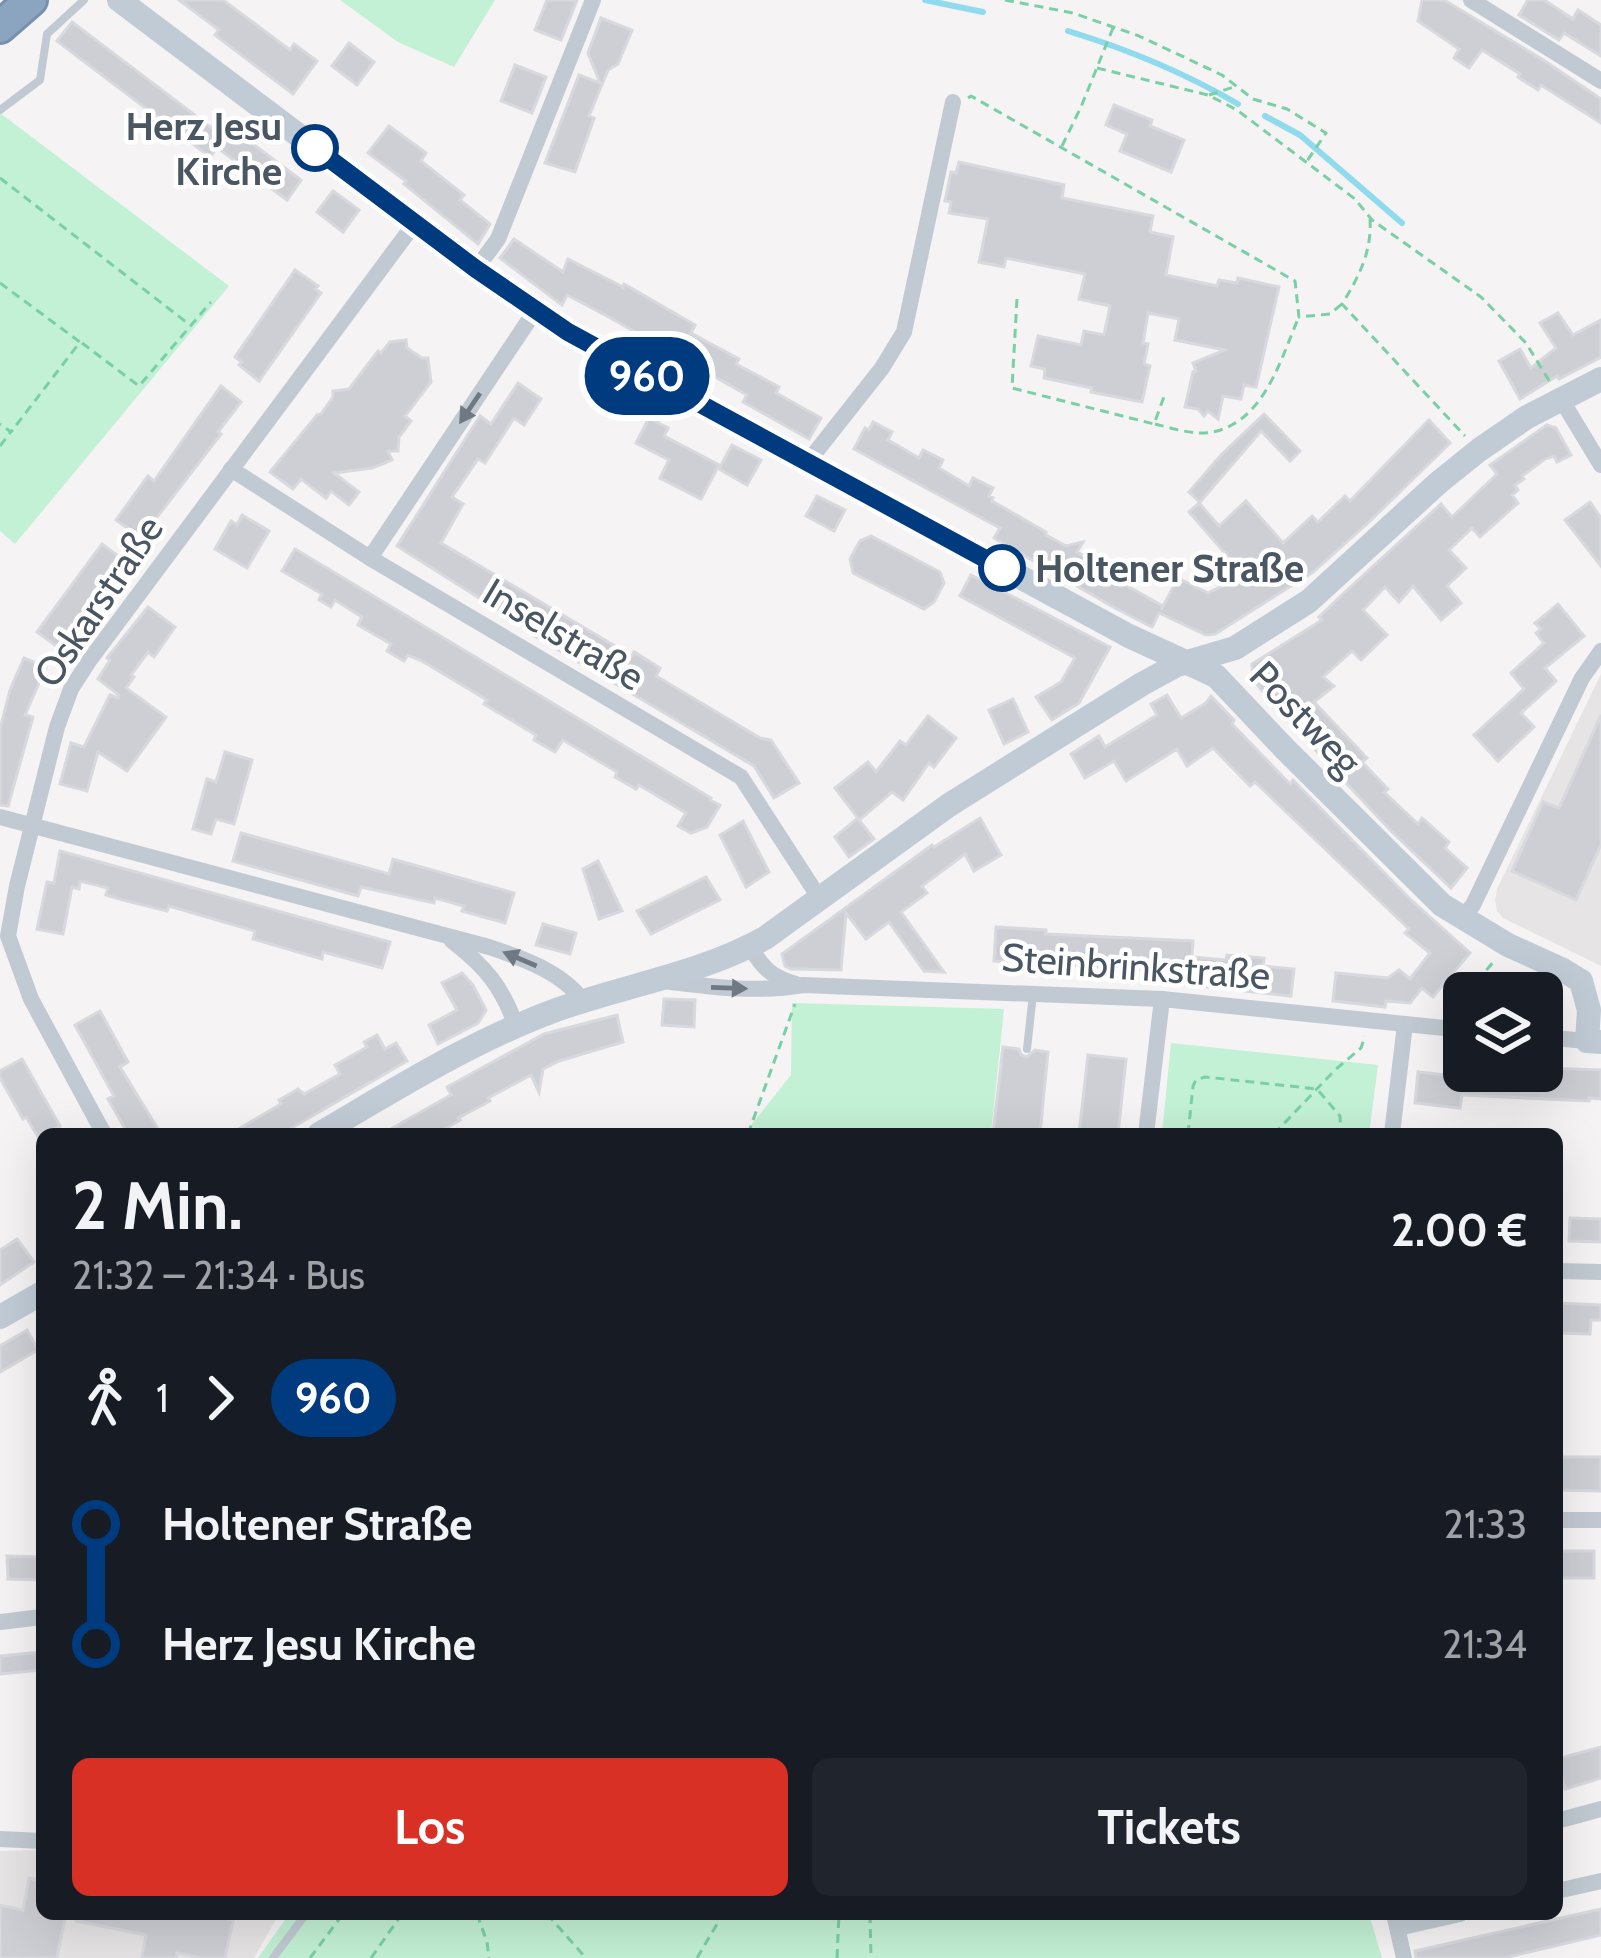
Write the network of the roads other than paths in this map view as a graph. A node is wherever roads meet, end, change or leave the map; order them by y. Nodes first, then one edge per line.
1 (31, 0) edge
2 (84, 0) edge
3 (119, 0) edge
4 (593, 0) edge
5 (1471, 0) edge
6 (0, 27) edge
7 (1601, 81) edge
8 (962, 99) road end
9 (0, 110) edge
10 (415, 224) junction
11 (476, 269) junction
12 (535, 311) junction
13 (1601, 379) edge
14 (1561, 399) junction
15 (807, 463) junction
16 (1601, 465) edge
17 (231, 469) junction
18 (370, 558) junction
19 (1601, 651) edge
20 (1188, 662) junction
21 (0, 817) edge
22 (32, 824) junction
23 (820, 899) junction
24 (1461, 919) junction
25 (447, 937) junction
26 (4, 939) edge
27 (750, 947) junction
28 (654, 980) junction
29 (803, 986) junction
30 (1591, 986) edge
31 (1033, 992) junction
32 (1162, 999) junction
33 (583, 1001) junction
34 (1405, 1024) junction
35 (516, 1026) junction
36 (1443, 1028) edge
37 (1563, 1039) edge
38 (1594, 1042) edge
39 (1027, 1049) dead end
40 (101, 1128) edge
41 (329, 1128) edge
42 (1147, 1128) edge
43 (1392, 1128) edge
44 (1563, 1270) edge
45 (1601, 1272) edge
46 (36, 1296) edge
47 (0, 1317) edge
48 (1563, 1520) edge
49 (1601, 1520) edge
50 (36, 1618) edge
51 (0, 1622) edge
52 (1601, 1808) edge
53 (1563, 1819) edge
54 (0, 1839) edge
55 (36, 1841) edge
56 (1601, 1881) edge
57 (1563, 1890) edge
58 (302, 1920) edge
59 (1396, 1921) edge
60 (273, 1958) edge
61 (1404, 1958) edge

1 - 6 highway
2 - 9 lane
3 - 10 main road, Postweg
4 - 11 street
5 - 7 street
8 - 15 street
10 - 11 main road, Postweg
10 - 17 street, Oskarstraße
11 - 12 main road, Postweg
12 - 15 main road, Postweg
12 -> 18 street
13 - 14 main road
14 - 16 street
14 - 20 main road
15 - 20 main road, Postweg
17 - 18 street, Inselstraße
17 - 22 street, Oskarstraße
18 - 23 street, Inselstraße
19 - 24 street
20 - 23 main road
20 - 24 main road, Postweg
21 - 22 street
22 - 25 street
22 - 26 street, Oskarstraße
23 - 27 main road
24 - 30 main road, Postweg
33 -> 25 street
25 - 35 street
26 - 40 street, Oskarstraße
27 - 28 main road
27 - 29 street
28 -> 29 street, Steinbrinkstraße
28 - 33 main road
29 - 31 street, Steinbrinkstraße
30 - 38 main road, Postweg
31 - 32 street, Steinbrinkstraße
31 - 39 lane
32 - 34 street, Steinbrinkstraße
32 - 42 street
33 - 35 main road
34 - 36 street, Steinbrinkstraße
34 - 43 street
35 - 41 main road
37 - 38 street
44 - 45 street
46 - 47 main road
48 - 49 street
50 - 51 street
52 - 53 street
54 - 55 street
56 - 57 street
58 - 60 lane
59 - 61 street

